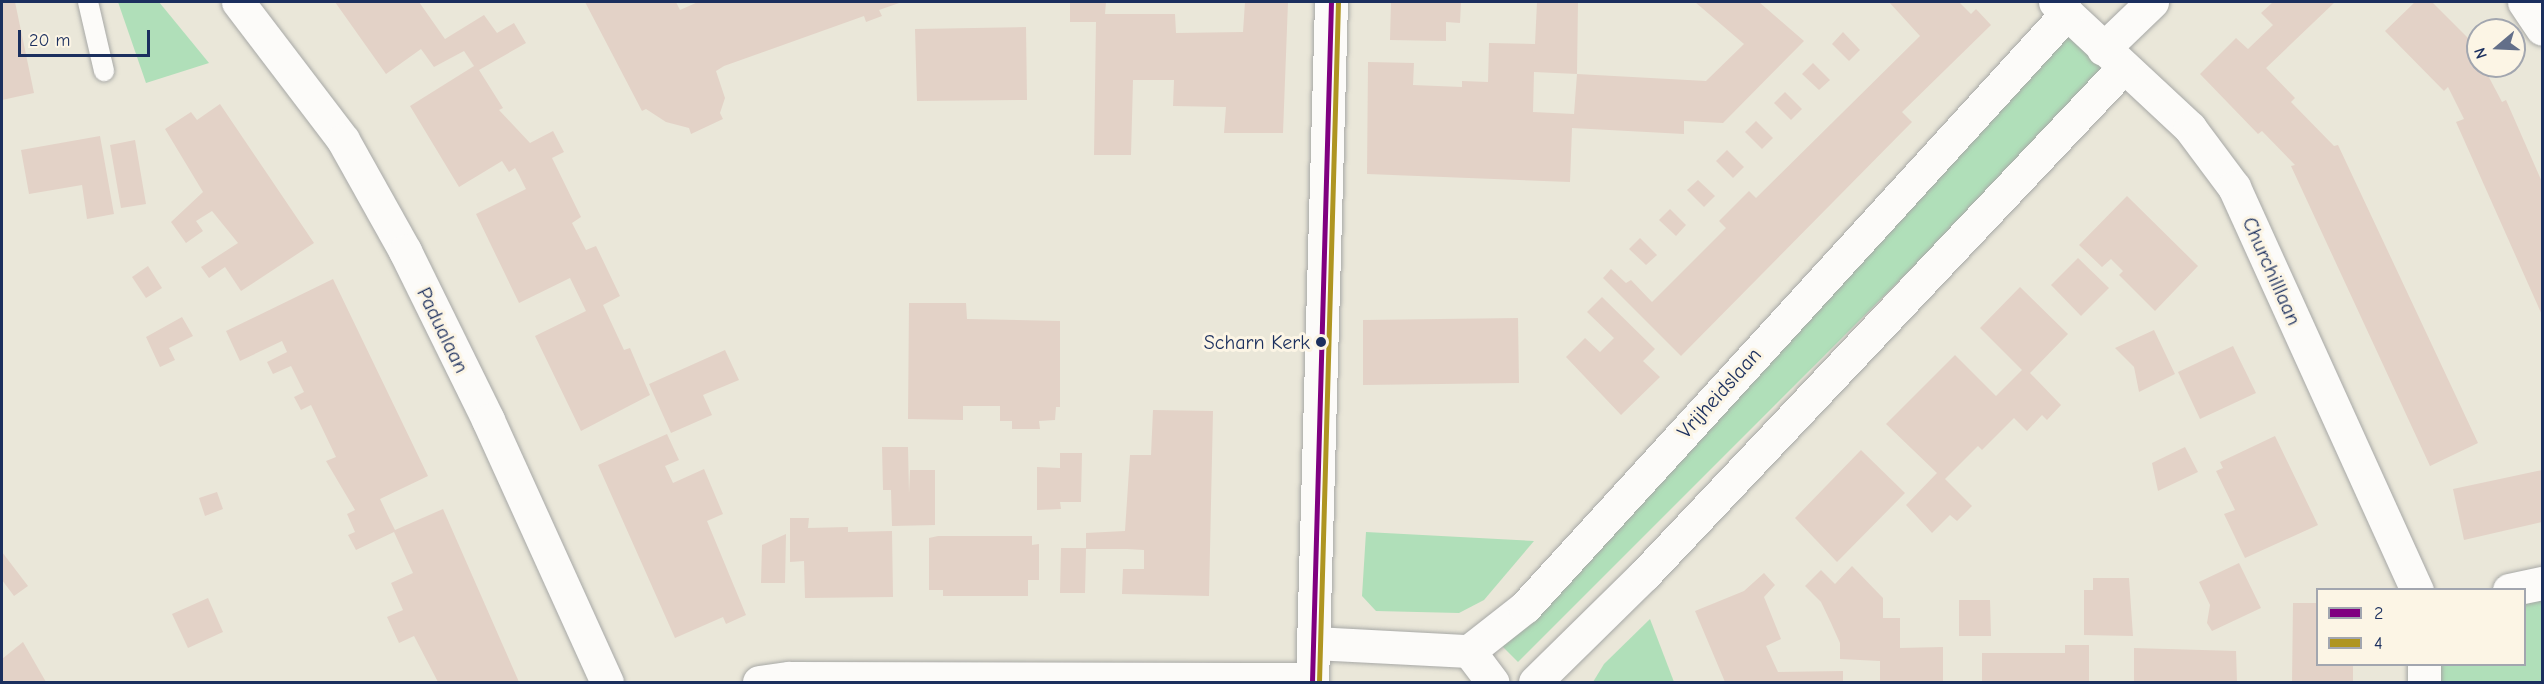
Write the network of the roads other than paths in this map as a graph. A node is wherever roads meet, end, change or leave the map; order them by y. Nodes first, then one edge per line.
1 (88, 2) edge
2 (238, 2) edge
3 (1330, 2) edge
4 (2152, 2) edge
5 (2524, 2) edge
6 (2061, 7) edge
7 (2542, 29) edge
8 (2113, 58) junction
9 (104, 71) dead end
10 (2542, 583) edge
11 (2416, 588) edge
12 (2518, 588) edge
13 (1314, 643) junction
14 (1469, 651) junction
15 (2424, 666) edge
16 (1312, 681) edge
17 (607, 682) edge
18 (759, 682) edge
19 (1492, 682) edge
20 (1535, 682) edge
21 (2424, 682) edge

1 - 9 lane
2 - 17 street, Padualaan
3 - 13 street
4 - 8 street
5 - 7 street
6 - 8 street, Churchilllaan
6 - 14 street, Vrijheidslaan
8 - 11 street, Churchilllaan
8 - 20 street
10 - 12 street
13 - 14 street
13 - 16 street
14 - 19 street
15 - 21 street
16 - 18 street

